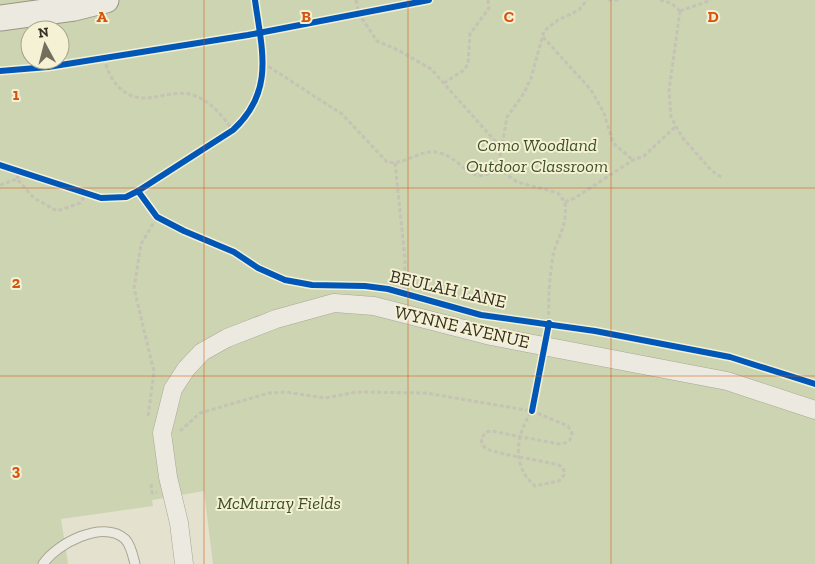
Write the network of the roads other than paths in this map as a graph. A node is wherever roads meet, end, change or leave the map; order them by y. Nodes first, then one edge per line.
1 (106, 0) edge
2 (0, 18) edge
3 (815, 410) edge
4 (43, 564) edge
5 (135, 564) edge
6 (184, 564) edge

1 - 2 main road
3 - 6 street, WYNNE AVENUE
4 - 5 lane

